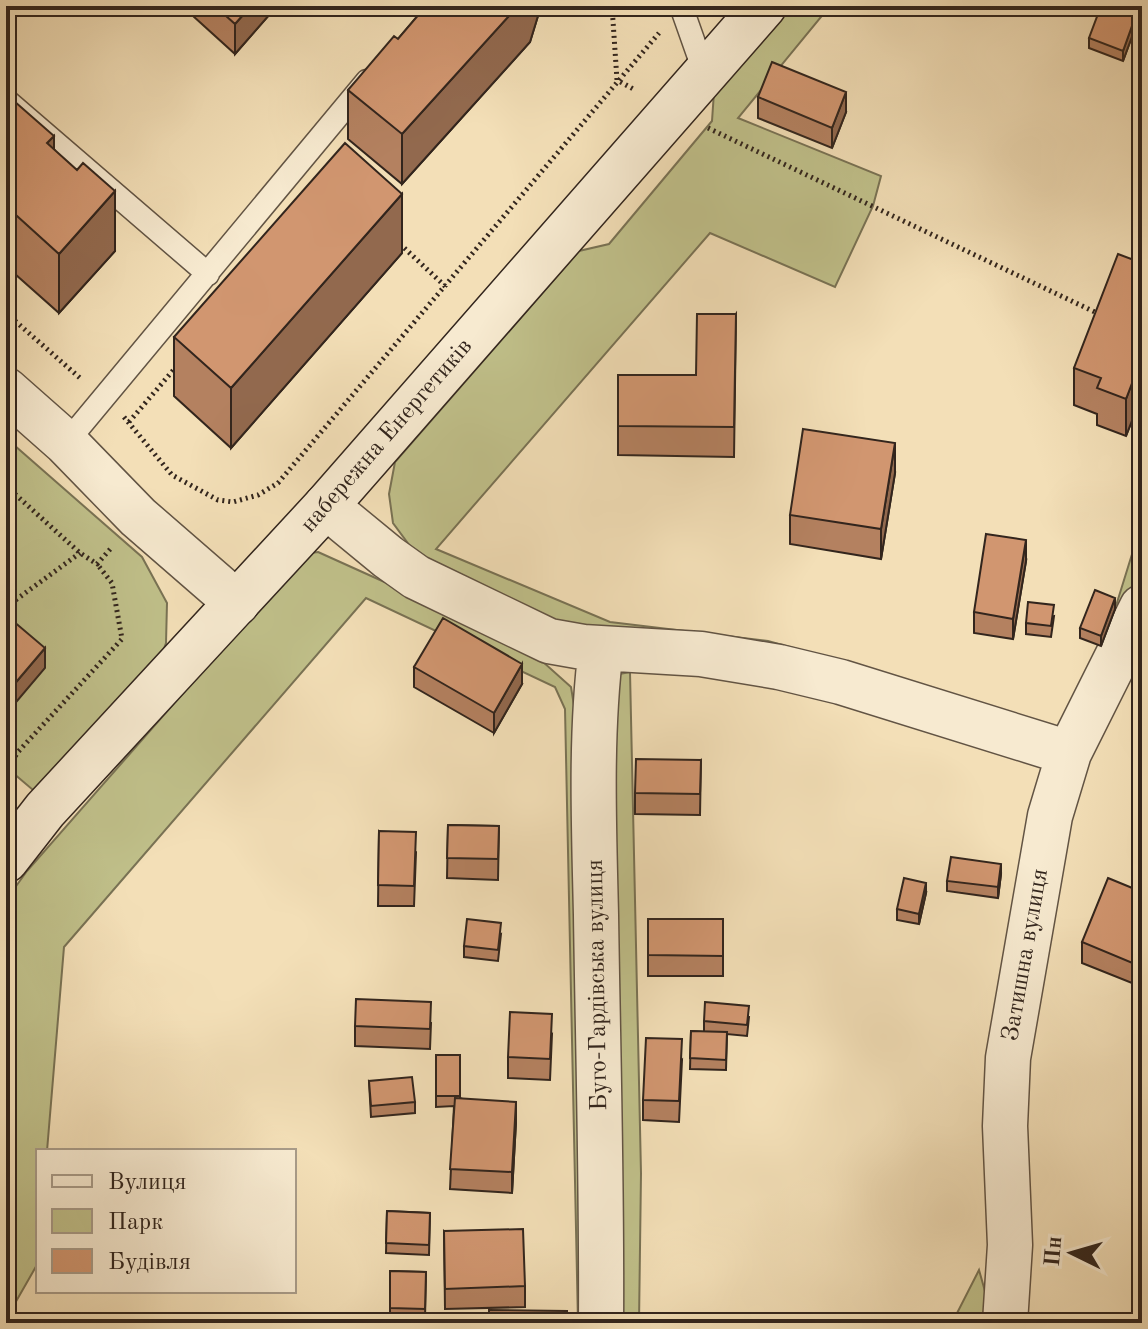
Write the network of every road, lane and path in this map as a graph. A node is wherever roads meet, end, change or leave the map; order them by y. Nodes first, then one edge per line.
1 (764, 6) edge
2 (682, 7) edge
3 (379, 67) edge
4 (705, 74) junction
5 (6, 100) edge
6 (873, 206) dead end
7 (390, 234) edge
8 (208, 274) junction
9 (446, 287) junction
10 (6, 313) edge
11 (1099, 314) edge
12 (181, 362) edge
13 (6, 390) edge
14 (104, 399) junction
15 (129, 422) junction
16 (66, 443) junction
17 (326, 506) junction
18 (80, 553) dead end
19 (97, 564) dead end
20 (237, 603) junction
21 (6, 607) edge
22 (1142, 607) edge
23 (601, 648) junction
24 (1069, 753) junction
25 (10, 801) dead end
26 (6, 860) edge
27 (601, 1323) edge
28 (1005, 1323) edge

1 - 4 street, набережна Енергетиків
2 - 4 lane
2 - 9 path
3 - 8 lane
4 - 17 street, набережна Енергетиків
5 - 8 lane
6 - 11 path
7 - 9 path
8 - 14 lane
9 - 15 path
10 - 14 path
12 - 15 path
13 - 16 street
14 - 15 path
14 - 16 lane
16 - 20 street
17 - 20 street, набережна Енергетиків
17 - 23 street
18 - 21 path
19 - 25 path
20 - 26 street, набережна Енергетиків
22 - 24 street, Затишна вулиця
23 - 24 street
23 - 27 street, Буго-Гардівська вулиця
24 - 28 street, Затишна вулиця

